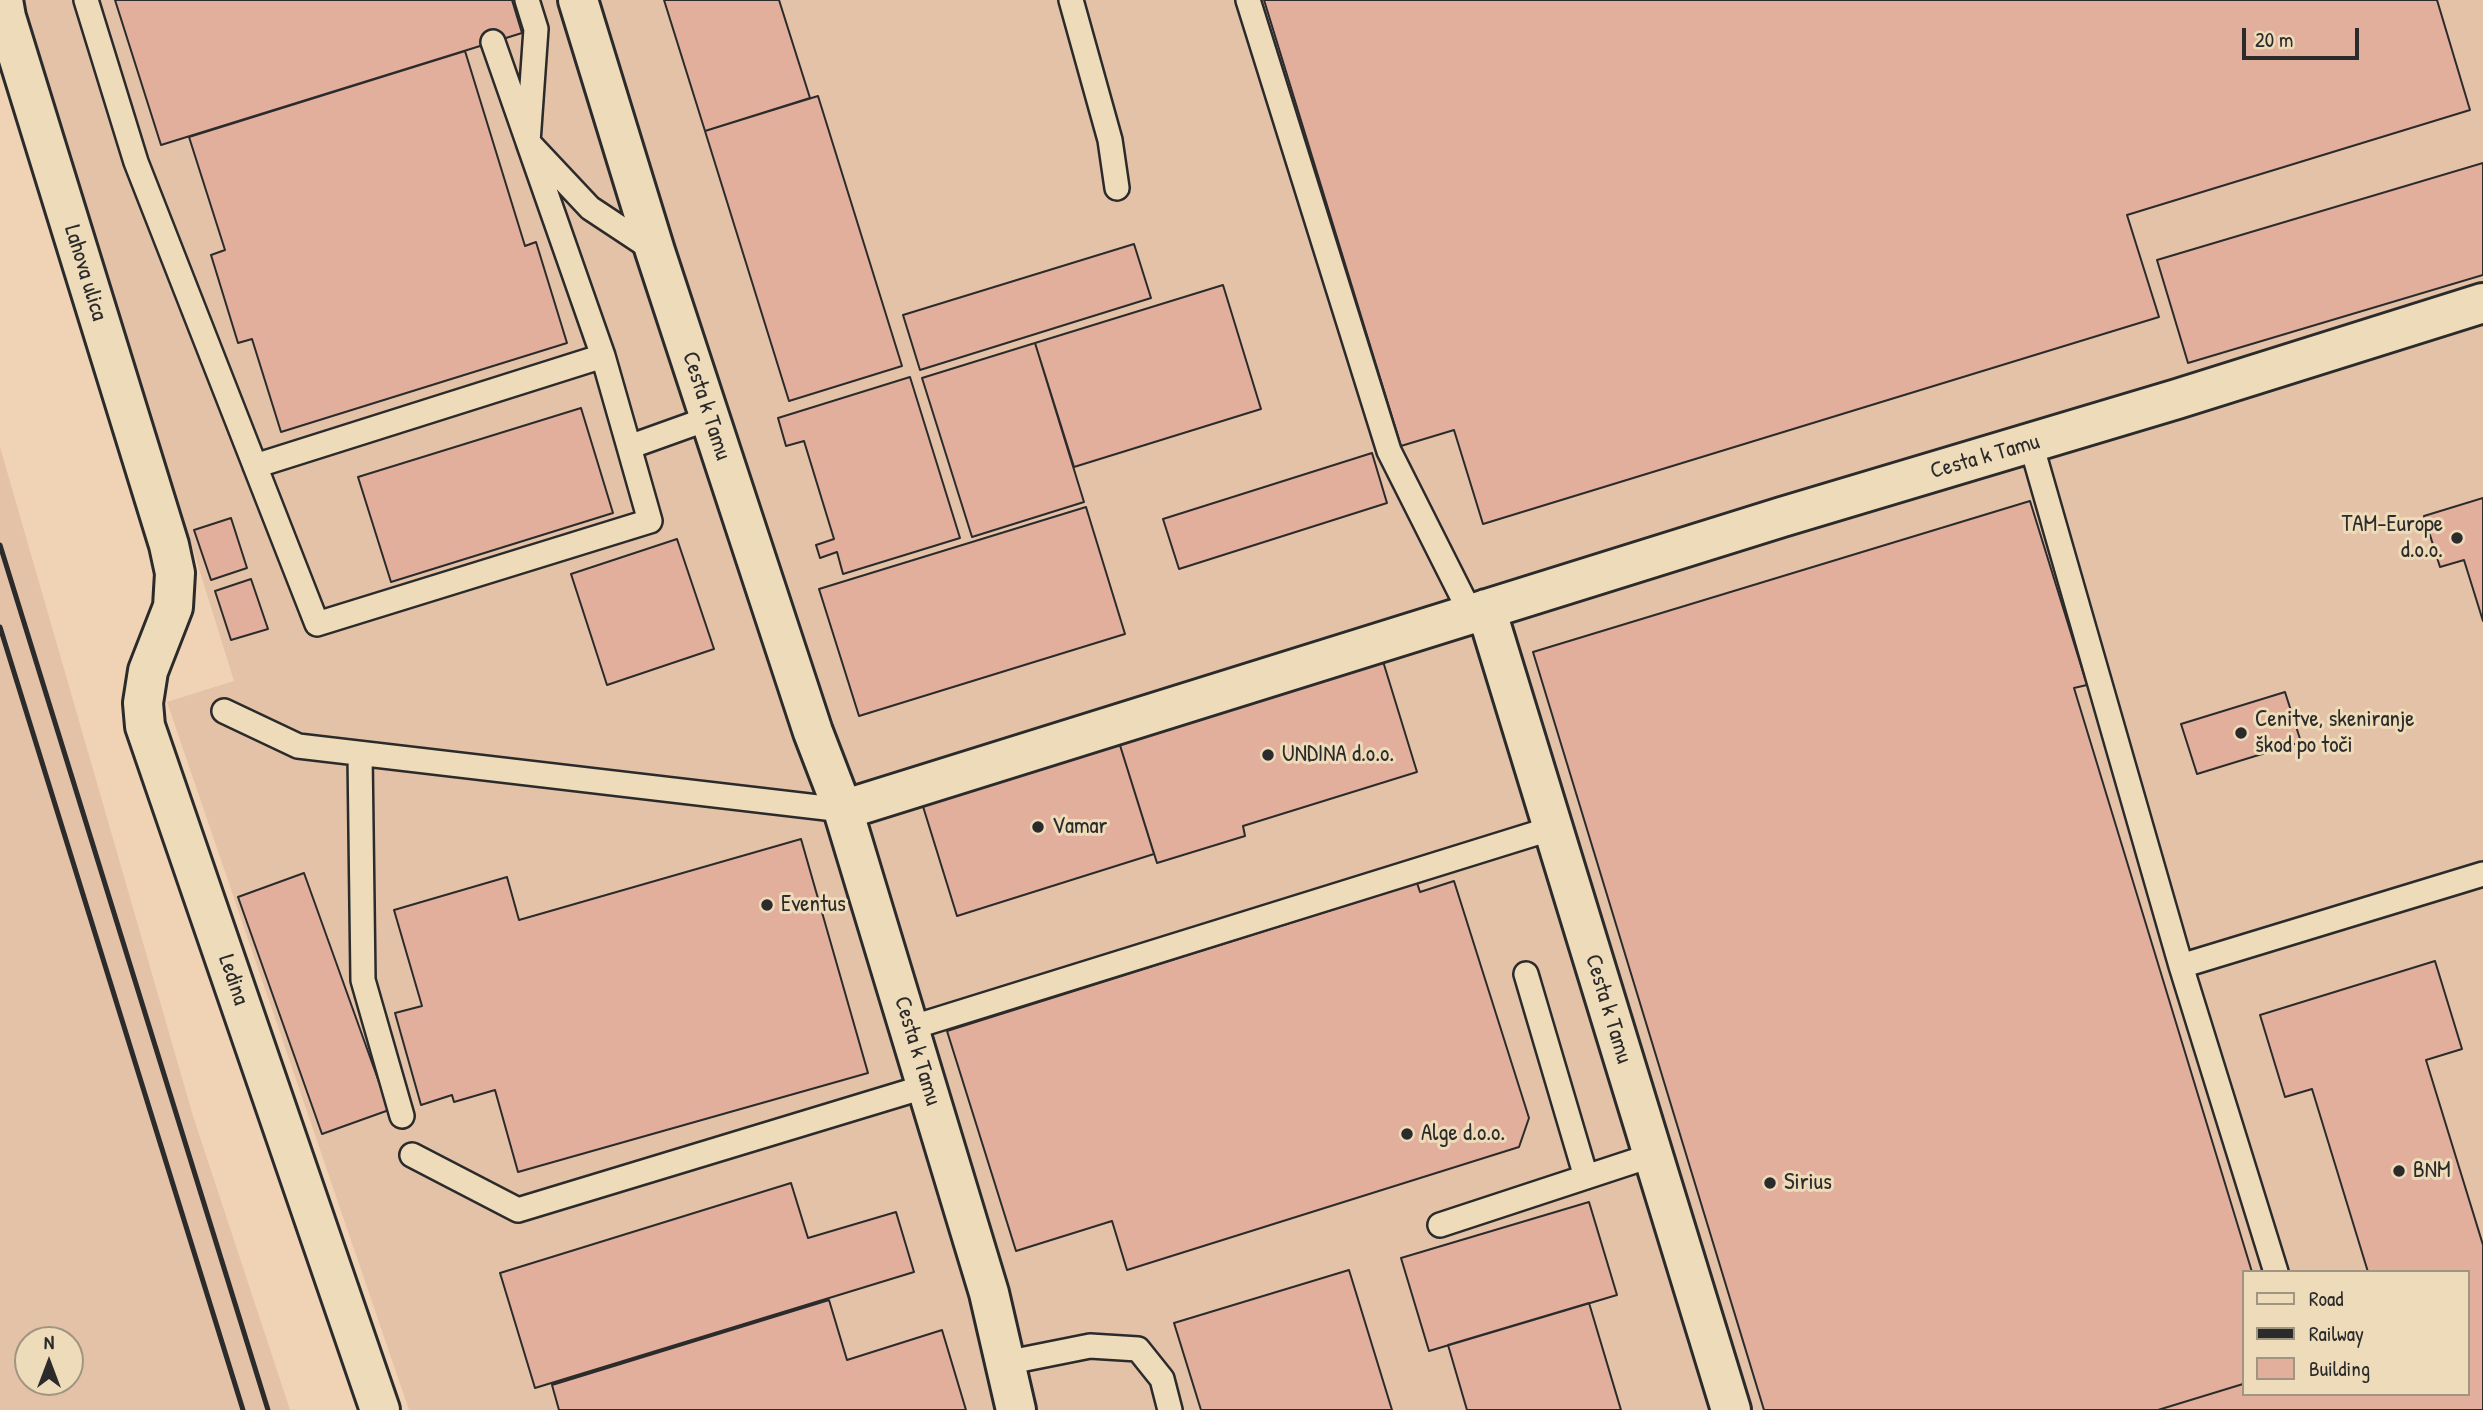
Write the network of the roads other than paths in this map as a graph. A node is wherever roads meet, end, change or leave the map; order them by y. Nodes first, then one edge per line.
1 (3, 0) edge
2 (86, 0) edge
3 (527, 0) edge
4 (578, 0) edge
5 (1071, 0) edge
6 (1248, 0) edge
7 (493, 43) dead end
8 (528, 142) junction
9 (1117, 188) dead end
10 (655, 251) junction
11 (2483, 303) edge
12 (603, 356) junction
13 (710, 418) junction
14 (2031, 444) junction
15 (629, 447) junction
16 (255, 466) junction
17 (169, 545) joint
18 (1479, 611) junction
19 (224, 710) dead end
20 (360, 754) junction
21 (844, 810) junction
22 (1553, 828) junction
23 (2483, 874) edge
24 (2181, 966) junction
25 (1526, 974) dead end
26 (910, 1028) junction
27 (928, 1086) junction
28 (402, 1116) dead end
29 (412, 1155) dead end
30 (1653, 1155) junction
31 (1586, 1177) junction
32 (1440, 1225) dead end
33 (2275, 1270) edge
34 (1005, 1363) junction
35 (380, 1410) edge
36 (1016, 1410) edge
37 (1170, 1410) edge
38 (1731, 1410) edge

1 - 17 street, Lahova ulica
2 - 16 lane
3 - 8 lane
4 - 10 street, Cesta k Tamu
5 - 9 lane
6 - 18 lane
7 - 8 lane
8 - 10 lane
8 - 12 lane
10 - 13 street, Cesta k Tamu
11 - 14 street, Cesta k Tamu
12 - 15 lane
12 - 16 lane
13 - 15 lane
13 - 21 street, Cesta k Tamu
14 - 18 street, Cesta k Tamu
14 - 24 lane
15 - 16 lane
17 - 35 street, Ledina
18 - 21 street, Cesta k Tamu
18 - 22 street, Cesta k Tamu
19 - 20 lane, Cesta k Tamu
20 - 21 lane, Cesta k Tamu
20 - 28 lane
21 - 26 street, Cesta k Tamu
22 - 26 lane
22 - 30 street, Cesta k Tamu
23 - 24 lane
24 - 33 lane
25 - 31 lane
26 - 27 street, Cesta k Tamu
27 - 29 lane
27 - 34 street, Cesta k Tamu
30 - 31 lane
30 - 38 street, Cesta k Tamu
31 - 32 lane
34 - 36 street, Cesta k Tamu
34 - 37 lane

